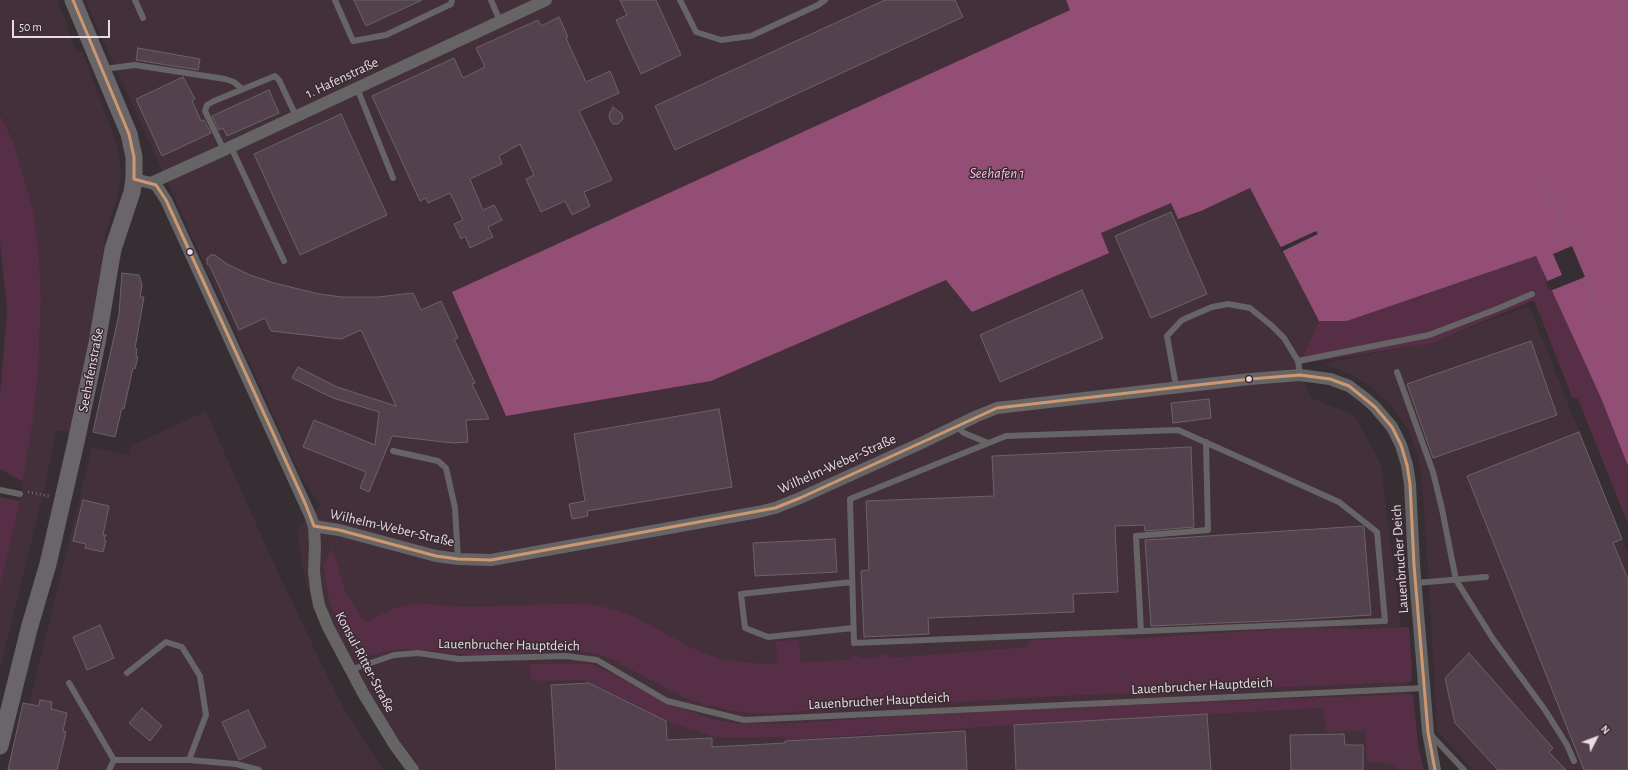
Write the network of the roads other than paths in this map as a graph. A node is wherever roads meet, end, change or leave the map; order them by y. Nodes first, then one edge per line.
1 (73, 0) edge
2 (135, 0) edge
3 (335, 0) edge
4 (452, 0) edge
5 (491, 0) edge
6 (546, 0) edge
7 (680, 0) edge
8 (825, 0) edge
9 (143, 18) dead end
10 (500, 21) junction
11 (102, 70) junction
12 (357, 88) junction
13 (242, 89) junction
14 (296, 116) junction
15 (227, 149) junction
16 (393, 178) dead end
17 (134, 179) junction
18 (151, 183) junction
19 (284, 261) dead end
20 (1532, 294) dead end
21 (1298, 361) junction
22 (1397, 372) dead end
23 (1300, 375) junction
24 (1176, 386) junction
25 (1365, 398) joint
26 (956, 426) junction
27 (1206, 442) junction
28 (988, 443) junction
29 (393, 451) dead end
30 (0, 490) edge
31 (20, 494) road end
32 (314, 526) junction
33 (458, 559) junction
34 (1486, 577) dead end
35 (1456, 580) junction
36 (852, 582) junction
37 (1416, 583) junction
38 (853, 628) junction
39 (1141, 631) junction
40 (350, 670) junction
41 (127, 673) dead end
42 (69, 683) dead end
43 (1425, 688) junction
44 (1428, 732) junction
45 (0, 746) edge
46 (114, 760) junction
47 (189, 760) junction
48 (1574, 761) dead end
49 (109, 770) edge
50 (259, 770) edge
51 (413, 770) edge
52 (1435, 770) edge
53 (1464, 770) edge

1 - 11 main road, Seehafenstraße
2 - 9 lane
3 - 4 lane
5 - 10 lane
6 - 10 street, 1. Hafenstraße
7 - 8 lane
10 - 12 street, 1. Hafenstraße
11 - 13 lane
11 - 17 main road, Seehafenstraße
12 - 14 street, 1. Hafenstraße
12 - 16 lane
13 - 14 lane
13 - 15 lane
14 - 15 street, 1. Hafenstraße
15 - 18 street, 1. Hafenstraße
15 - 19 lane
17 - 18 street
17 - 45 main road, Seehafenstraße
18 - 32 street, Konsul-Ritter-Straße
20 - 21 lane
21 - 23 lane
21 - 24 lane
22 - 35 lane
23 - 24 street, Wilhelm-Weber-Straße
23 - 25 street, Wilhelm-Weber-Straße
24 - 26 street, Wilhelm-Weber-Straße
25 - 37 street, Lauenbrucher Deich
26 - 28 lane
26 - 33 street, Wilhelm-Weber-Straße
27 - 28 lane
27 - 39 lane
27 - 39 lane
28 - 36 lane
29 - 33 lane
30 - 31 lane
32 - 33 street, Wilhelm-Weber-Straße
32 - 40 street, Konsul-Ritter-Straße
34 - 35 lane
35 - 37 lane
35 - 48 lane
36 - 38 lane
36 - 38 lane
37 - 43 street, Lauenbrucher Deich
38 - 39 lane
40 - 43 lane, Lauenbrucher Hauptdeich
40 - 51 street, Konsul-Ritter-Straße
41 - 47 lane
42 - 46 lane
43 - 44 street, Lauenbrucher Deich
44 - 52 street, Lauenbrucher Deich
44 - 53 lane
46 - 47 lane
46 - 49 lane
47 - 50 lane

